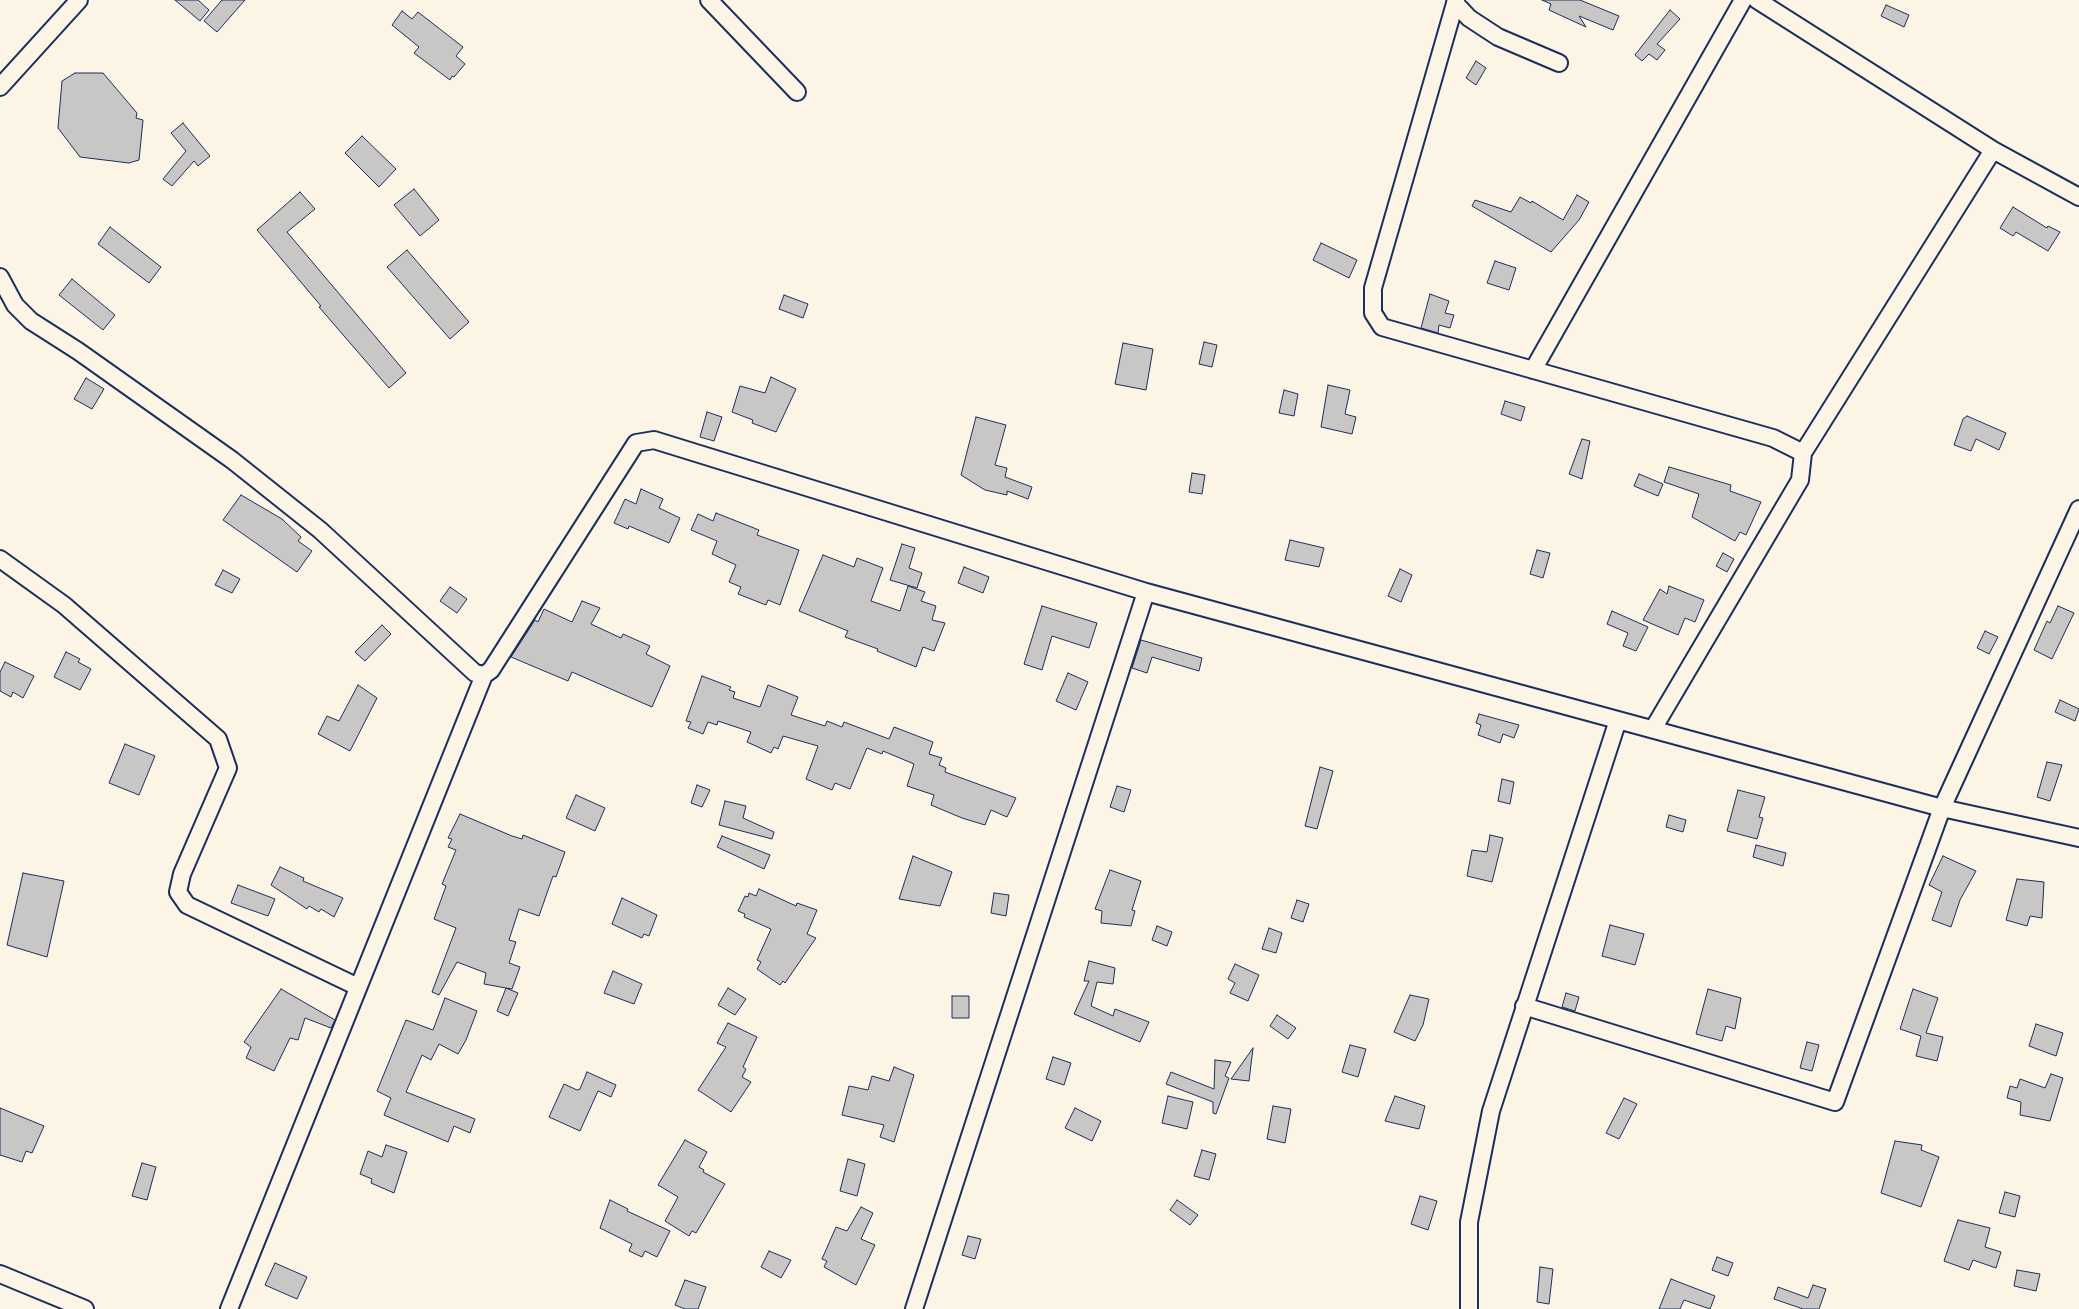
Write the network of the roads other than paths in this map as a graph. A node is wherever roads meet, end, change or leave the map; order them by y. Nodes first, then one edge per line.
1 (79, 0) edge
2 (709, 0) edge
3 (1743, 0) edge
4 (1757, 0) edge
5 (1456, 1) edge
6 (1560, 63) dead end
7 (0, 87) edge
8 (797, 92) dead end
9 (1993, 150) junction
10 (2079, 197) edge
11 (0, 277) edge
12 (1533, 370) junction
13 (1803, 453) junction
14 (2079, 509) edge
15 (0, 559) edge
16 (1146, 592) junction
17 (484, 675) junction
18 (1618, 720) junction
19 (1653, 729) junction
20 (1942, 808) junction
21 (2079, 838) edge
22 (358, 987) junction
23 (1524, 1006) junction
24 (0, 1274) edge
25 (85, 1309) edge
26 (229, 1309) edge
27 (914, 1309) edge
28 (1470, 1309) edge

1 - 7 street
2 - 8 street
3 - 12 street
4 - 9 street
5 - 6 street
5 - 12 street
9 - 10 street
9 - 13 street
11 - 17 street
12 - 13 street
13 - 19 street
14 - 20 street
15 - 22 street
16 - 17 street
16 - 18 street
16 - 27 street
17 - 22 street
18 - 19 street
18 - 23 street
19 - 20 street
20 - 21 street
20 - 23 street
22 - 26 street
23 - 28 street
24 - 25 street

